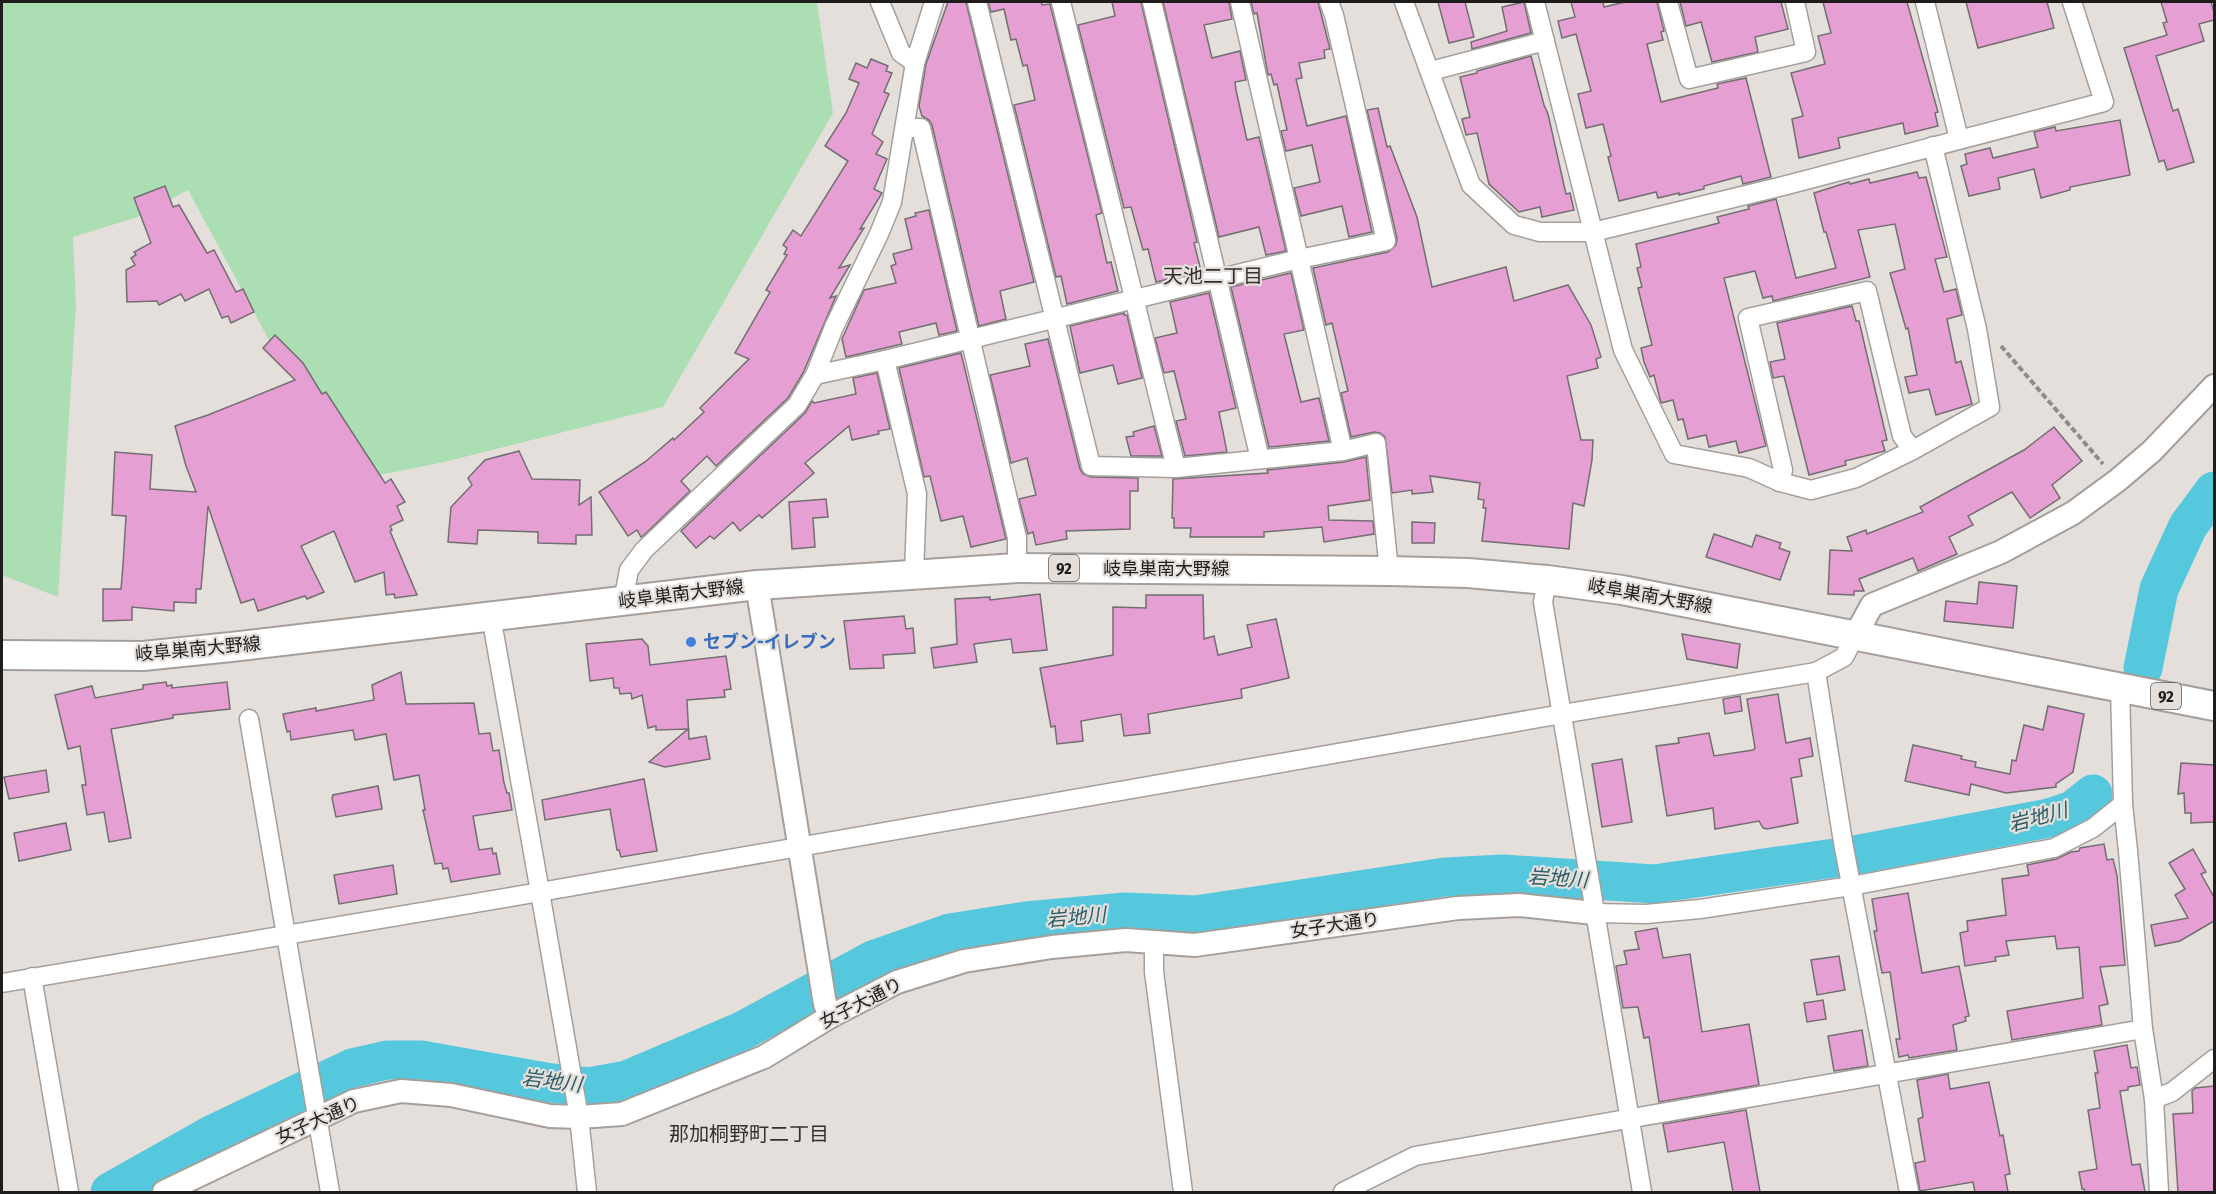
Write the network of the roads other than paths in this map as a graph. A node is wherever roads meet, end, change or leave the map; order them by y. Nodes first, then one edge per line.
1 (880, 2) edge
2 (934, 2) edge
3 (977, 2) edge
4 (1061, 2) edge
5 (1152, 2) edge
6 (1240, 2) edge
7 (1329, 2) edge
8 (1404, 2) edge
9 (1535, 2) edge
10 (1668, 2) edge
11 (1795, 2) edge
12 (1925, 2) edge
13 (2072, 2) edge
14 (1545, 41) junction
15 (915, 63) junction
16 (1431, 71) junction
17 (905, 128) junction
18 (1959, 139) junction
19 (1933, 146) junction
20 (1593, 232) junction
21 (1299, 259) junction
22 (1218, 279) junction
23 (1134, 300) junction
24 (1055, 319) junction
25 (971, 340) junction
26 (885, 360) junction
27 (815, 375) junction
28 (2214, 386) edge
29 (1913, 450) junction
30 (1343, 451) junction
31 (1260, 459) junction
32 (1176, 468) junction
33 (1780, 482) junction
34 (1017, 568) junction
35 (1389, 571) junction
36 (914, 573) junction
37 (1547, 580) junction
38 (757, 585) junction
39 (622, 602) junction
40 (491, 616) junction
41 (1855, 636) junction
42 (2, 655) edge
43 (1816, 672) junction
44 (2120, 687) junction
45 (2214, 706) edge
46 (1562, 714) junction
47 (249, 718) dead end
48 (2122, 804) junction
49 (798, 847) junction
50 (1851, 881) junction
51 (540, 892) junction
52 (1593, 908) junction
53 (285, 935) junction
54 (1154, 940) junction
55 (32, 977) junction
56 (2, 983) edge
57 (828, 1010) junction
58 (2143, 1029) junction
59 (2214, 1059) edge
60 (1888, 1074) junction
61 (2154, 1099) junction
62 (578, 1111) junction
63 (316, 1112) junction
64 (1629, 1119) junction
65 (69, 1192) edge
66 (164, 1192) edge
67 (330, 1192) edge
68 (587, 1192) edge
69 (1183, 1192) edge
70 (1343, 1192) edge
71 (1642, 1192) edge
72 (1909, 1192) edge
73 (2159, 1192) edge

1 - 15 street
2 - 15 street
3 - 24 street
4 - 23 street
5 - 22 street
6 - 21 street
7 - 21 street
8 - 16 street
9 - 14 street
10 - 11 street
12 - 18 street
13 - 18 street
14 - 16 street
14 - 20 street
15 - 17 street
16 - 20 street
17 - 25 street
17 - 27 street
18 - 19 street
19 - 20 street
19 - 29 street
20 - 33 street
21 - 22 street
21 - 30 street
22 - 23 street
22 - 31 street
23 - 24 street
23 - 32 street
24 - 25 street
24 - 32 street
25 - 26 street
25 - 34 street
26 - 27 street
26 - 36 street
27 - 39 street
28 - 41 street
29 - 33 street
29 - 33 street
30 - 31 street
30 - 35 street
31 - 32 street
34 - 35 main road, 岐阜巣南大野線 / 92
34 - 36 main road, 岐阜巣南大野線 / 92
35 - 37 main road, 岐阜巣南大野線 / 92
36 - 38 main road, 岐阜巣南大野線 / 92
37 - 41 main road, 岐阜巣南大野線 / 92
37 - 46 street
38 - 39 main road, 岐阜巣南大野線 / 92
38 - 49 street
39 - 40 main road, 岐阜巣南大野線 / 92
40 - 42 main road, 岐阜巣南大野線 / 92
40 - 51 street
41 - 43 street
41 - 44 main road, 岐阜巣南大野線 / 92
43 - 46 street
43 - 50 street
44 - 45 main road, 岐阜巣南大野線 / 92
44 - 48 street
46 - 49 street
46 - 52 street
47 - 53 street
48 - 50 street
48 - 58 street
49 - 51 street
49 - 57 street
50 - 52 street
50 - 60 street
51 - 53 street
51 - 62 street
52 - 54 street, 女子大通り
52 - 64 street
53 - 55 street
53 - 63 street
54 - 57 street, 女子大通り
54 - 69 street
55 - 56 street
55 - 65 street
57 - 62 street, 女子大通り
58 - 60 street
58 - 61 street
59 - 61 street
60 - 64 street
60 - 72 street
61 - 73 street
62 - 63 street, 女子大通り
62 - 68 street
63 - 66 street, 女子大通り
63 - 67 street
64 - 70 street
64 - 71 street

